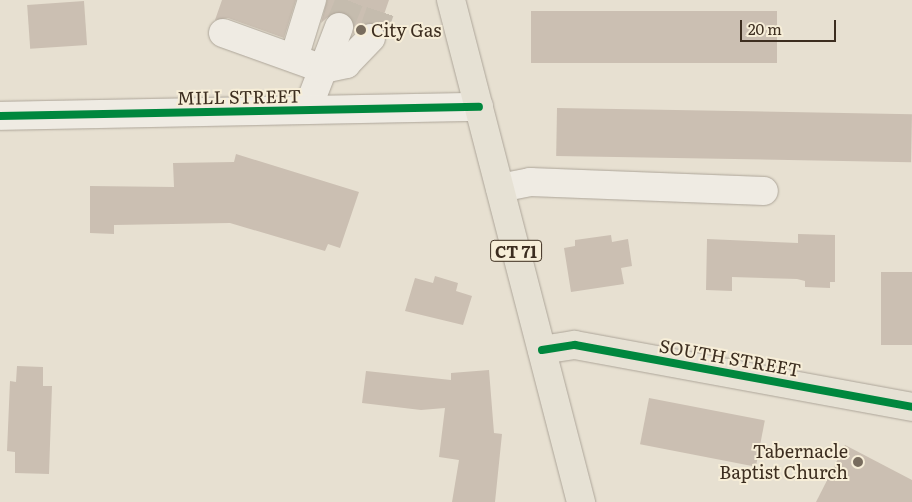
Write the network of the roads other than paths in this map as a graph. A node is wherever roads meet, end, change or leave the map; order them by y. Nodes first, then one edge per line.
1 (312, 0) edge
2 (451, 0) edge
3 (339, 27) tunnel mouth
4 (223, 33) dead end
5 (370, 38) tunnel mouth
6 (294, 58) junction
7 (323, 69) junction
8 (479, 107) junction
9 (307, 110) junction
10 (0, 116) edge
11 (500, 188) junction
12 (764, 191) dead end
13 (542, 350) junction
14 (912, 408) edge
15 (581, 502) edge

1 - 6 street
2 - 8 main road, CT 71
3 - 7 street
4 - 6 street
5 - 7 street
6 - 7 street
7 - 9 street
8 - 9 street, MILL STREET
8 - 11 main road, CT 71
9 - 10 street, MILL STREET
11 - 12 street
11 - 13 main road, CT 71
13 - 14 main road, SOUTH STREET
13 - 15 main road, CT 71

